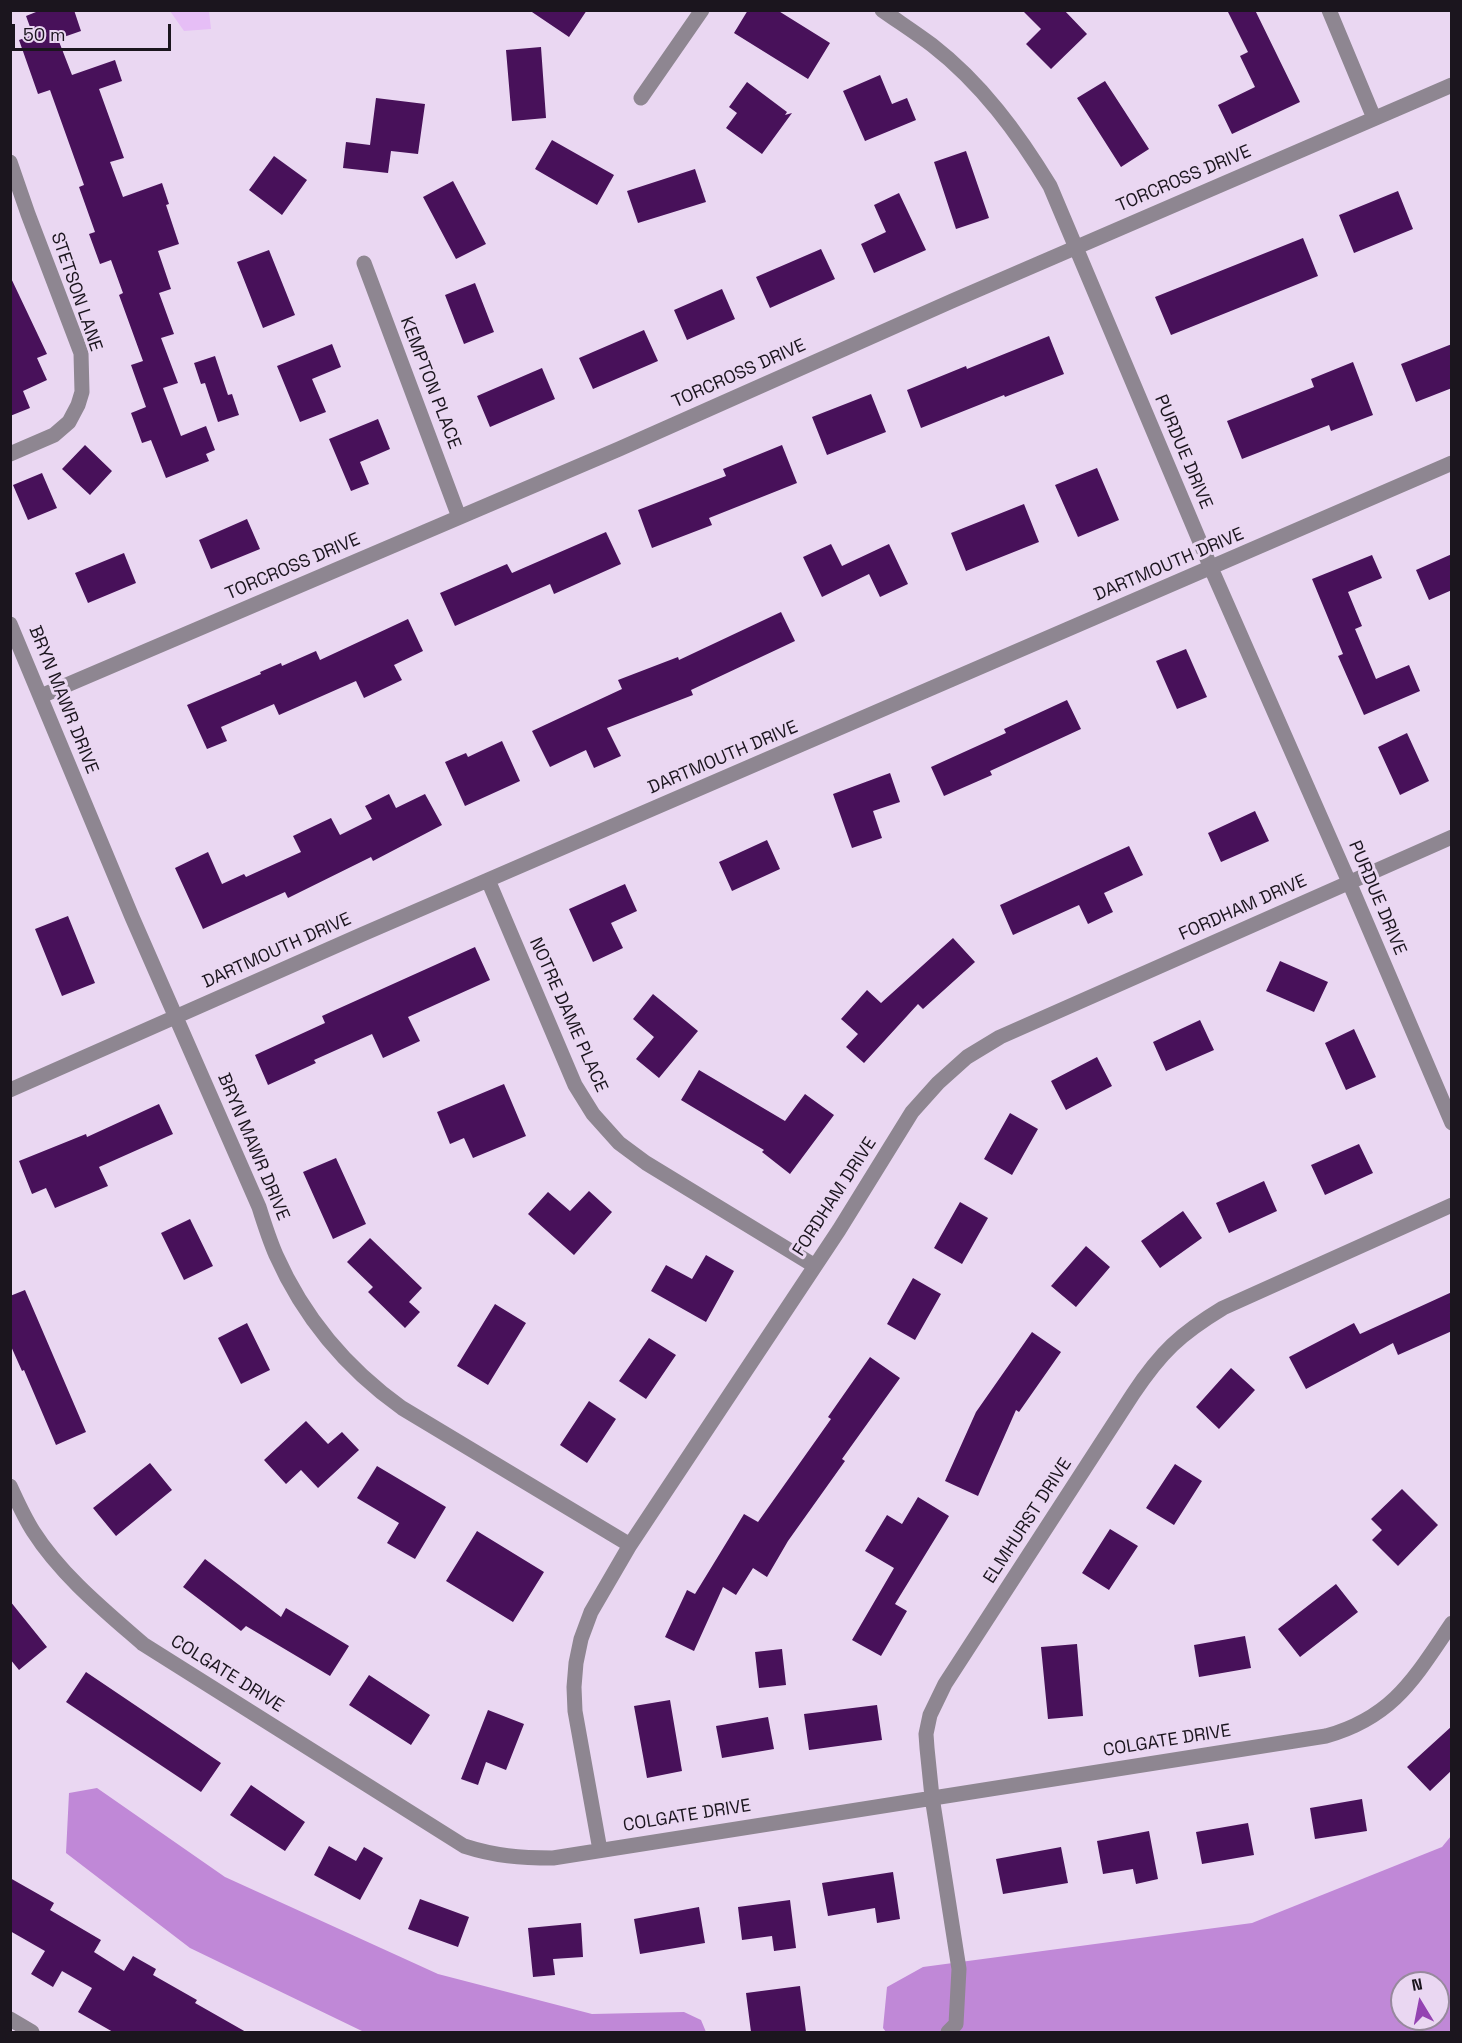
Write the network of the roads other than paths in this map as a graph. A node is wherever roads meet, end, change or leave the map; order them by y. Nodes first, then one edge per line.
1 (702, 10) edge
2 (882, 10) edge
3 (1329, 10) edge
4 (1452, 85) edge
5 (641, 98) dead end
6 (1374, 118) junction
7 (10, 162) edge
8 (10, 200) edge
9 (28, 214) junction
10 (1075, 248) junction
11 (364, 263) dead end
12 (10, 454) edge
13 (1452, 463) edge
14 (459, 517) junction
15 (1211, 568) junction
16 (10, 624) edge
17 (41, 696) junction
18 (1452, 837) edge
19 (488, 880) junction
20 (1349, 882) junction
21 (176, 1017) junction
22 (10, 1090) edge
23 (1452, 1123) edge
24 (1452, 1205) edge
25 (815, 1266) junction
26 (10, 1486) edge
27 (630, 1545) junction
28 (1452, 1623) edge
29 (932, 1797) junction
30 (600, 1850) junction
31 (10, 2019) edge
32 (32, 2032) edge
33 (948, 2032) edge

1 - 5 street
2 - 10 street, PURDUE DRIVE
3 - 6 street
4 - 6 street, TORCROSS DRIVE
6 - 10 street, TORCROSS DRIVE
7 - 9 street, STETSON LANE
8 - 9 street
9 - 12 street, STETSON LANE
10 - 14 street, TORCROSS DRIVE
10 - 15 street, PURDUE DRIVE
11 - 14 street, KEMPTON PLACE
13 - 15 street, DARTMOUTH DRIVE
14 - 17 street, TORCROSS DRIVE
15 - 19 street, DARTMOUTH DRIVE
15 - 20 street, PURDUE DRIVE
16 - 17 street, BRYN MAWR DRIVE
17 - 21 street, BRYN MAWR DRIVE
18 - 20 street, FORDHAM DRIVE
19 - 21 street, DARTMOUTH DRIVE
19 - 25 street, NOTRE DAME PLACE
20 - 23 street, PURDUE DRIVE
20 - 25 street, FORDHAM DRIVE
21 - 22 street, DARTMOUTH DRIVE
21 - 27 street, BRYN MAWR DRIVE
24 - 29 street, ELMHURST DRIVE
25 - 27 street, FORDHAM DRIVE
26 - 30 street, COLGATE DRIVE
27 - 30 street, FORDHAM DRIVE
28 - 29 street, COLGATE DRIVE
29 - 30 street, COLGATE DRIVE
29 - 33 street, ELMHURST DRIVE
31 - 32 street

